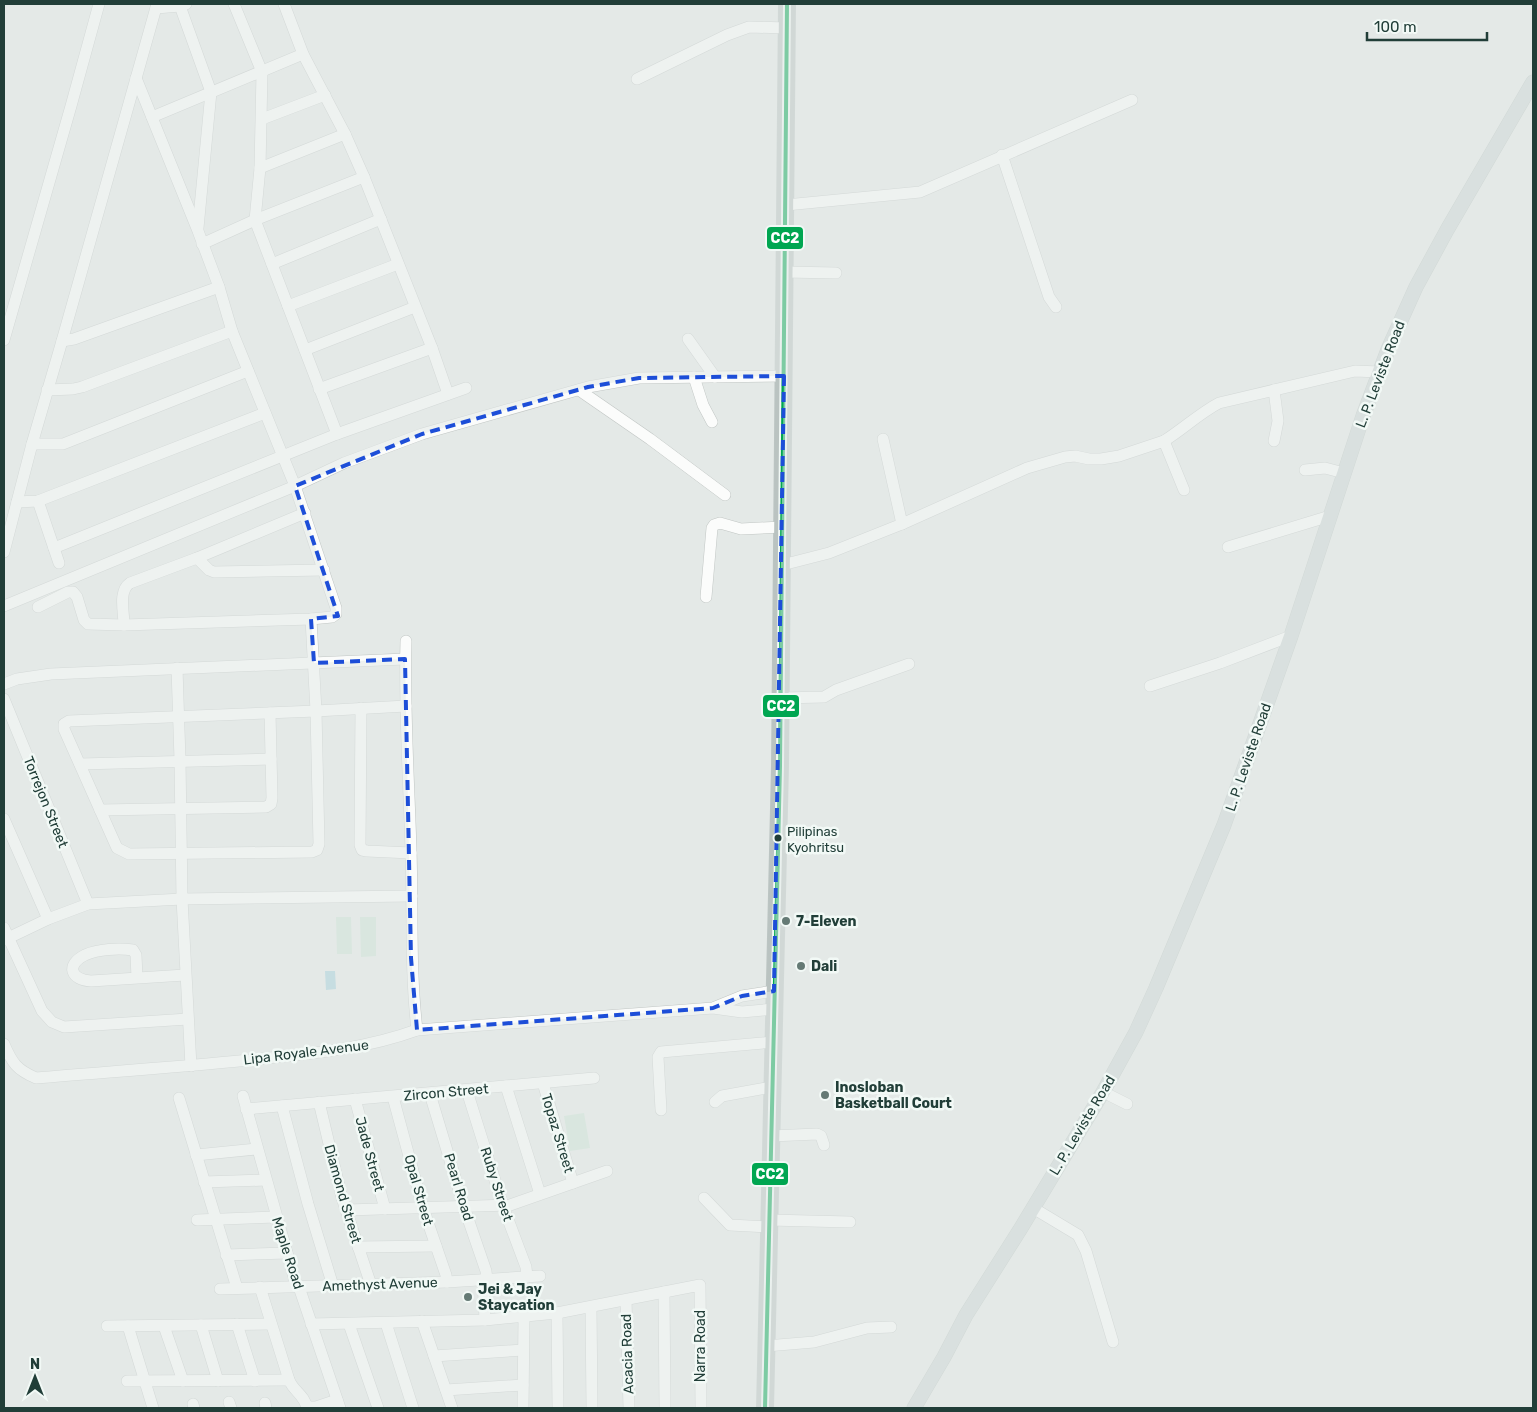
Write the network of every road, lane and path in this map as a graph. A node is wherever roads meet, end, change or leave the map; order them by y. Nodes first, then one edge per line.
1 (98, 4) edge
2 (234, 4) edge
3 (284, 4) edge
4 (788, 4) edge
5 (183, 5) edge
6 (156, 6) edge
7 (787, 28) junction
8 (303, 54) junction
9 (262, 72) junction
10 (136, 78) junction
11 (637, 79) dead end
12 (1533, 82) edge
13 (211, 92) junction
14 (325, 95) junction
15 (1132, 100) dead end
16 (152, 117) junction
17 (262, 119) junction
18 (346, 134) junction
19 (1002, 155) junction
20 (260, 168) junction
21 (364, 177) junction
22 (786, 205) junction
23 (381, 219) junction
24 (255, 220) junction
25 (198, 231) junction
26 (202, 244) junction
27 (272, 264) junction
28 (398, 264) junction
29 (785, 272) junction
30 (836, 274) dead end
31 (219, 288) junction
32 (288, 306) junction
33 (415, 307) junction
34 (1056, 307) dead end
35 (232, 331) junction
36 (688, 339) dead end
37 (4, 340) edge
38 (62, 341) junction
39 (432, 348) junction
40 (305, 350) junction
41 (248, 371) junction
42 (1379, 372) junction
43 (784, 376) junction
44 (694, 377) junction
45 (714, 377) junction
46 (466, 388) dead end
47 (319, 389) junction
48 (47, 390) junction
49 (579, 390) junction
50 (1274, 390) junction
51 (448, 394) junction
52 (265, 413) junction
53 (712, 422) dead end
54 (337, 434) junction
55 (883, 439) dead end
56 (1164, 440) junction
57 (1274, 441) dead end
58 (32, 444) junction
59 (283, 456) junction
60 (1305, 470) dead end
61 (1344, 473) junction
62 (295, 486) junction
63 (1184, 490) dead end
64 (724, 495) dead end
65 (38, 501) junction
66 (17, 502) junction
67 (305, 513) junction
68 (1330, 516) junction
69 (902, 524) junction
70 (782, 527) junction
71 (1228, 547) dead end
72 (54, 548) junction
73 (4, 552) edge
74 (197, 558) junction
75 (59, 563) dead end
76 (782, 565) junction
77 (324, 570) junction
78 (706, 597) dead end
79 (4, 606) edge
80 (38, 607) dead end
81 (311, 619) junction
82 (124, 626) junction
83 (1292, 636) junction
84 (406, 641) dead end
85 (405, 659) junction
86 (314, 663) junction
87 (909, 664) dead end
88 (177, 668) junction
89 (4, 684) edge
90 (1150, 686) dead end
91 (781, 698) junction
92 (4, 700) edge
93 (406, 706) junction
94 (361, 708) junction
95 (316, 711) junction
96 (270, 713) junction
97 (179, 717) junction
98 (271, 759) junction
99 (180, 760) junction
100 (80, 764) junction
101 (181, 808) junction
102 (100, 810) junction
103 (4, 819) edge
104 (779, 839) junction
105 (822, 842) dead end
106 (411, 853) junction
107 (181, 854) junction
108 (412, 896) junction
109 (182, 899) junction
110 (88, 904) junction
111 (48, 919) junction
112 (5, 935) edge
113 (185, 975) junction
114 (137, 978) junction
115 (774, 991) junction
116 (713, 1008) junction
117 (774, 1009) junction
118 (188, 1019) junction
119 (417, 1030) junction
120 (774, 1042) junction
121 (4, 1044) edge
122 (190, 1066) junction
123 (594, 1078) dead end
124 (542, 1083) junction
125 (506, 1086) junction
126 (772, 1087) junction
127 (467, 1091) junction
128 (1103, 1092) junction
129 (430, 1094) junction
130 (242, 1096) dead end
131 (392, 1097) junction
132 (180, 1098) dead end
133 (356, 1100) junction
134 (318, 1102) junction
135 (715, 1102) dead end
136 (1127, 1104) dead end
137 (282, 1106) junction
138 (246, 1109) junction
139 (661, 1110) dead end
140 (771, 1136) junction
141 (824, 1145) dead end
142 (258, 1149) junction
143 (196, 1155) junction
144 (607, 1171) dead end
145 (266, 1180) junction
146 (204, 1182) junction
147 (574, 1183) junction
148 (540, 1194) junction
149 (704, 1198) dead end
150 (503, 1206) junction
151 (464, 1207) junction
152 (423, 1208) junction
153 (1033, 1208) junction
154 (385, 1209) junction
155 (347, 1210) junction
156 (277, 1218) junction
157 (215, 1219) junction
158 (197, 1220) dead end
159 (850, 1222) dead end
160 (769, 1223) junction
161 (436, 1246) junction
162 (358, 1247) junction
163 (287, 1253) junction
164 (226, 1255) junction
165 (540, 1276) dead end
166 (527, 1277) junction
167 (485, 1280) junction
168 (447, 1282) junction
169 (370, 1284) junction
170 (332, 1286) junction
171 (260, 1287) junction
172 (299, 1287) junction
173 (237, 1288) junction
174 (220, 1289) dead end
175 (664, 1292) junction
176 (626, 1300) junction
177 (590, 1307) junction
178 (558, 1313) junction
179 (524, 1317) junction
180 (485, 1320) junction
181 (422, 1321) junction
182 (386, 1323) junction
183 (237, 1324) junction
184 (271, 1324) junction
185 (312, 1324) junction
186 (349, 1324) junction
187 (201, 1325) junction
188 (107, 1326) dead end
189 (128, 1326) junction
190 (164, 1326) junction
191 (891, 1327) dead end
192 (1113, 1342) dead end
193 (766, 1346) junction
194 (523, 1350) junction
195 (434, 1356) junction
196 (255, 1380) junction
197 (289, 1380) junction
198 (127, 1381) dead end
199 (144, 1381) junction
200 (183, 1381) junction
201 (218, 1381) junction
202 (523, 1385) junction
203 (446, 1390) junction
204 (339, 1404) edge
205 (153, 1408) edge
206 (307, 1408) edge
207 (378, 1408) edge
208 (414, 1408) edge
209 (452, 1408) edge
210 (523, 1408) edge
211 (558, 1408) edge
212 (592, 1408) edge
213 (629, 1408) edge
214 (665, 1408) edge
215 (700, 1408) edge
216 (765, 1408) edge
217 (914, 1408) edge

1 - 37 street
2 - 9 street
3 - 8 street
4 - 7 highway
5 - 6 street
5 - 13 street
6 - 10 street
7 - 11 street
7 - 22 highway
8 - 9 street
8 - 14 street
9 - 13 street
9 - 17 street
10 - 16 street
10 - 38 street
12 - 42 main road, L. P. Leviste Road
13 - 16 street
13 - 25 street
14 - 17 street
14 - 18 street
15 - 19 street
16 - 25 street
17 - 20 street
18 - 20 street
18 - 21 street
19 - 22 street
19 - 34 street
20 - 24 street
21 - 23 street
21 - 24 street
22 - 29 highway
23 - 27 street
23 - 28 street
24 - 26 street
24 - 27 street
25 - 26 street
26 - 31 street
27 - 32 street
28 - 32 street
28 - 33 street
29 - 30 street
29 - 43 highway
31 - 35 street
31 - 38 street
32 - 40 street
33 - 39 street
33 - 40 street
35 - 41 street
35 - 48 street
36 - 45 street
38 - 48 street
39 - 47 street
39 - 51 street
40 - 47 street
41 - 52 street
41 - 58 street
42 - 50 street
42 - 61 main road, L. P. Leviste Road
43 - 45 street
43 - 70 highway
44 - 45 street
44 - 49 street
44 - 53 street
46 - 51 street
47 - 54 street
48 - 58 street
49 - 62 street
49 - 64 street
50 - 56 street
50 - 57 street
51 - 54 street
52 - 59 street
52 - 65 street
54 - 59 street
55 - 69 street
56 - 63 street
56 - 69 street
58 - 66 street
59 - 62 street
59 - 72 street
60 - 61 street
61 - 68 main road, L. P. Leviste Road
62 - 67 street
62 - 79 street
65 - 66 street
65 - 72 street
66 - 73 street
67 - 74 street
67 - 77 street
68 - 71 street
68 - 83 main road, L. P. Leviste Road
69 - 76 street
70 - 76 highway
70 - 78 street
72 - 75 street
74 - 77 street
74 - 82 street
76 - 91 highway
77 - 81 street
80 - 82 street
81 - 82 street
81 - 86 street
83 - 90 street
83 - 128 main road, L. P. Leviste Road
84 - 85 street
85 - 86 street
85 - 93 street
86 - 88 street
86 - 95 street
87 - 91 street
88 - 89 street
88 - 97 street
91 - 104 highway
92 - 110 street, Torrejon Street
93 - 94 street
93 - 106 street
94 - 95 street
94 - 106 street
95 - 96 street
95 - 107 street
96 - 97 street
96 - 98 street
97 - 99 street
97 - 100 street
98 - 99 street
98 - 101 street
99 - 100 street
99 - 101 street
100 - 102 street
101 - 102 street
101 - 107 street
102 - 107 street
103 - 111 street
104 - 105 street
104 - 115 highway
106 - 108 street
107 - 109 street
108 - 109 street
108 - 119 street
109 - 110 street
109 - 113 street
110 - 111 street
111 - 112 street
112 - 118 street
113 - 114 street
113 - 118 street
114 - 114 street
115 - 116 street, Lipa Royale Avenue
115 - 117 highway
116 - 117 street, Lipa Royale Avenue
116 - 119 street, Lipa Royale Avenue
117 - 120 highway
118 - 122 street
119 - 122 street, Lipa Royale Avenue
120 - 126 highway
120 - 139 street
121 - 122 street, Lipa Royale Avenue
123 - 124 street, Zircon Street
124 - 125 street, Zircon Street
124 - 147 street, Topaz Street
125 - 127 street, Zircon Street
125 - 148 street
126 - 135 street
126 - 140 highway
127 - 129 street, Zircon Street
127 - 150 street, Ruby Street
128 - 136 street
128 - 153 main road, L. P. Leviste Road
129 - 131 street, Zircon Street
129 - 151 street, Pearl Road
130 - 138 street, Maple Road
131 - 133 street, Zircon Street
131 - 152 street, Opal Street
132 - 143 street
133 - 134 street, Zircon Street
133 - 154 street, Jade Street
134 - 137 street, Zircon Street
134 - 155 street, Diamond Street
137 - 138 street, Zircon Street
137 - 170 street
138 - 142 street, Maple Road
140 - 141 street
140 - 160 highway
142 - 143 street
142 - 145 street, Maple Road
143 - 146 street
144 - 147 street
145 - 146 street
145 - 156 street, Maple Road
146 - 157 street
147 - 148 street
148 - 150 street
149 - 160 street
150 - 151 street
150 - 166 street, Ruby Street
151 - 152 street
151 - 167 street, Pearl Road
152 - 154 street
152 - 161 street, Opal Street
153 - 192 street
153 - 217 main road, L. P. Leviste Road
154 - 155 street
155 - 162 street, Diamond Street
156 - 157 street
156 - 163 street, Maple Road
157 - 158 street
157 - 164 street
159 - 160 street
160 - 193 highway
161 - 162 street
161 - 168 street, Opal Street
162 - 169 street, Diamond Street
163 - 164 street
163 - 172 street, Maple Road
164 - 173 street
165 - 166 street, Amethyst Avenue
166 - 167 street, Amethyst Avenue
167 - 168 street, Amethyst Avenue
167 - 180 street, Pearl Road
168 - 169 street, Amethyst Avenue
169 - 170 street, Amethyst Avenue
170 - 172 street, Amethyst Avenue
171 - 172 street, Amethyst Avenue
171 - 173 street, Amethyst Avenue
171 - 184 street
172 - 185 street, Maple Road
173 - 174 street, Amethyst Avenue
175 - 176 street
175 - 214 street
175 - 215 street, Narra Road
176 - 177 street
176 - 213 street, Acacia Road
177 - 178 street
177 - 212 street
178 - 179 street
178 - 211 street
179 - 180 street
179 - 194 street
180 - 181 street
181 - 182 street
181 - 195 street
182 - 186 street
182 - 208 street
183 - 184 street
183 - 187 street
183 - 196 street
184 - 197 street
185 - 186 street
185 - 204 street, Maple Road
186 - 207 street
187 - 190 street
187 - 201 street
188 - 189 street
189 - 190 street
189 - 199 street
190 - 200 street
191 - 193 street
193 - 216 highway
194 - 195 street
194 - 202 street
195 - 203 street
196 - 197 street
196 - 201 street
197 - 206 street
198 - 199 street
199 - 200 street
199 - 205 street
200 - 201 street
202 - 203 street
202 - 210 street
203 - 209 street
204 - 206 street

